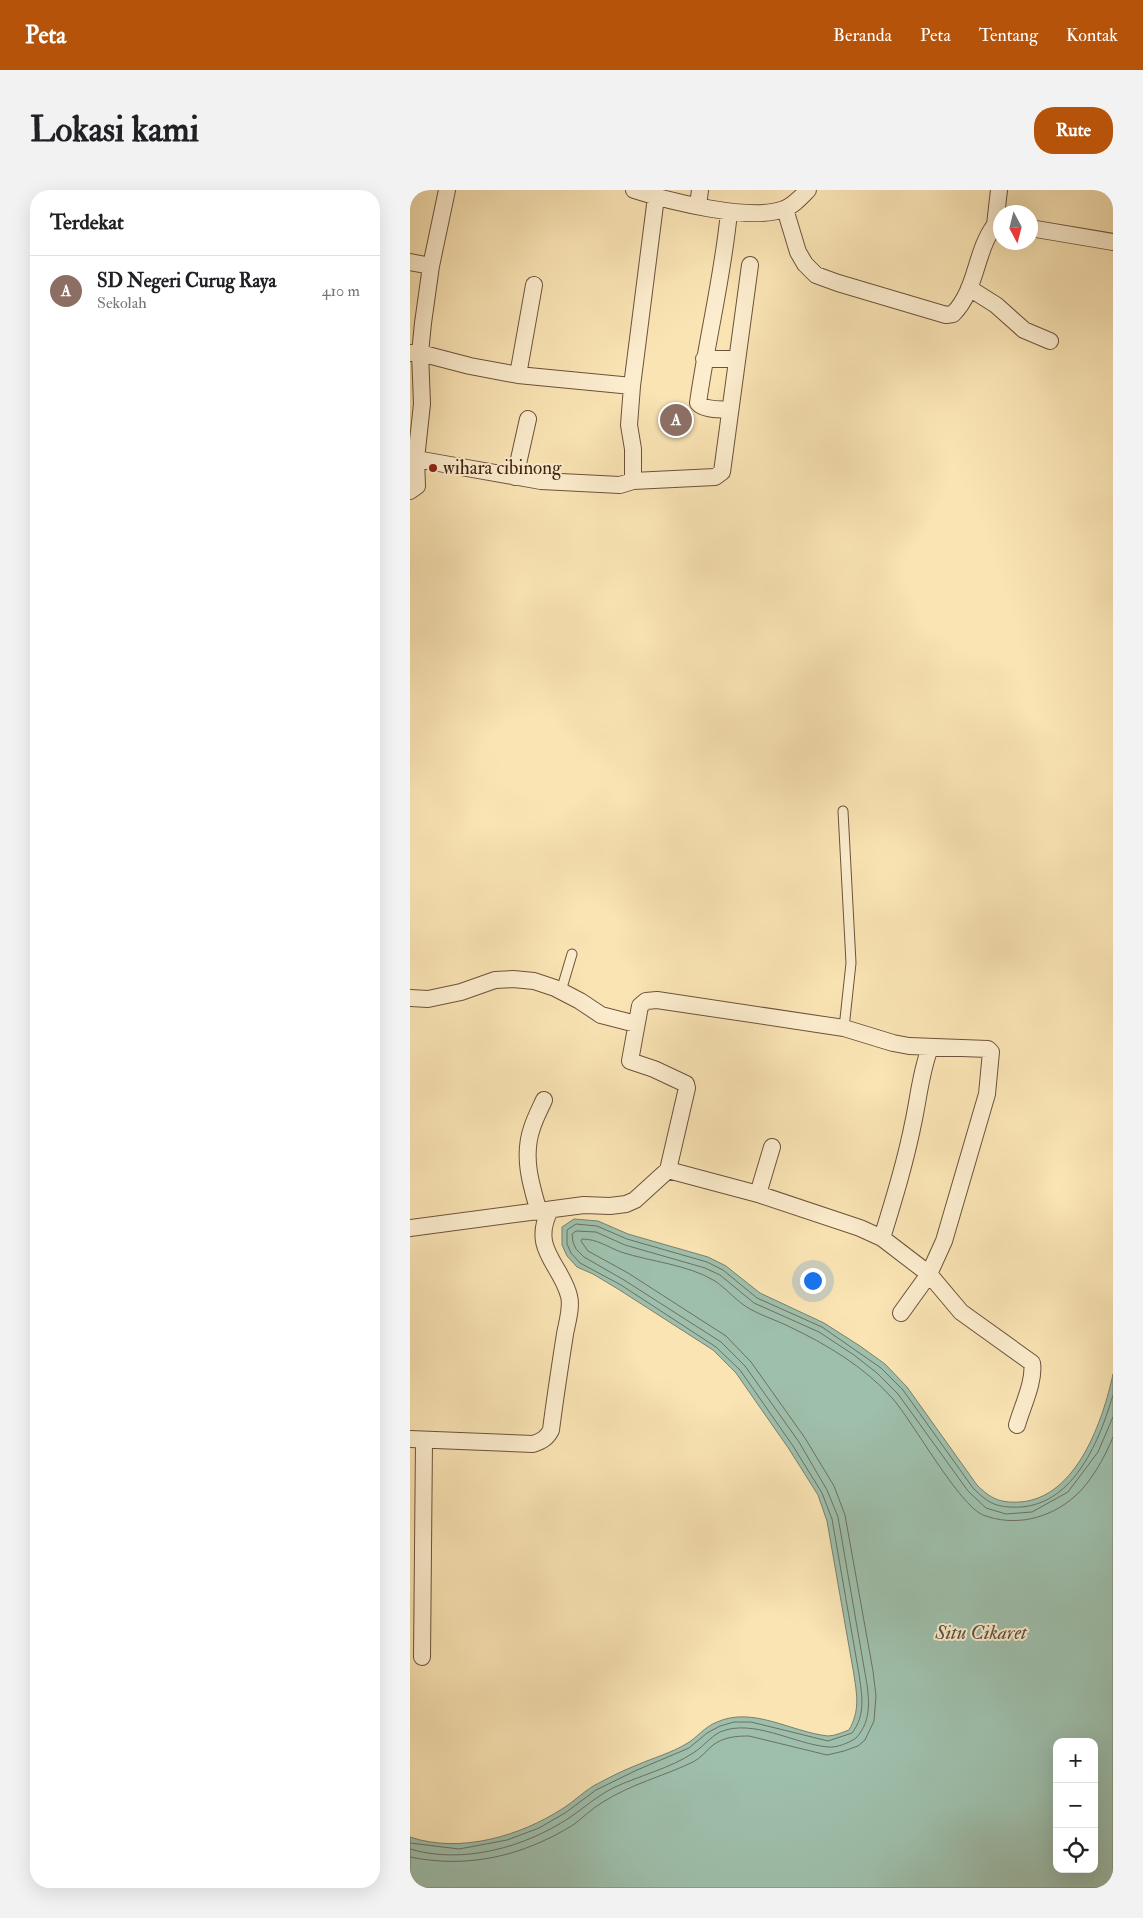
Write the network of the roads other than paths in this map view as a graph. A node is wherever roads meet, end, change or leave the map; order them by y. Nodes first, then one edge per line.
1 (446, 190) edge
2 (634, 190) edge
3 (808, 190) edge
4 (999, 190) edge
5 (656, 197) junction
6 (699, 198) edge
7 (999, 205) edge
8 (785, 209) junction
9 (729, 212) junction
10 (1038, 229) edge
11 (993, 230) edge
12 (1113, 242) edge
13 (410, 262) edge
14 (750, 265) dead end
15 (431, 266) junction
16 (534, 285) dead end
17 (969, 288) junction
18 (416, 322) edge
19 (1050, 341) dead end
20 (415, 353) edge
21 (736, 359) junction
22 (704, 360) junction
23 (518, 374) junction
24 (632, 386) junction
25 (729, 410) junction
26 (528, 419) dead end
27 (416, 459) junction
28 (515, 477) junction
29 (633, 481) junction
30 (410, 490) edge
31 (843, 812) dead end
32 (572, 954) dead end
33 (562, 991) junction
34 (410, 998) edge
35 (636, 1024) junction
36 (844, 1028) junction
37 (930, 1048) junction
38 (544, 1100) dead end
39 (772, 1147) dead end
40 (668, 1170) junction
41 (758, 1194) junction
42 (544, 1211) junction
43 (410, 1228) edge
44 (882, 1238) junction
45 (929, 1274) junction
46 (901, 1313) dead end
47 (1016, 1425) dead end
48 (417, 1440) edge
49 (422, 1657) dead end

1 - 15 street
2 - 5 street
3 - 8 street
4 - 7 street
5 - 6 street
5 - 24 street
6 - 9 street
8 - 9 street
8 - 17 street
9 - 22 street
10 - 12 street
11 - 17 street
13 - 15 street
14 - 21 street
15 - 18 street
16 - 23 street
17 - 19 street
18 - 20 street
20 - 23 street
20 - 27 street
21 - 22 street
21 - 25 street
22 - 25 street
23 - 24 street
24 - 29 street
25 - 29 street
26 - 28 street
27 - 28 street
27 - 30 street
28 - 29 street
31 - 36 lane
32 - 33 lane
33 - 34 street
33 - 35 street
35 - 36 street
35 - 40 street
36 - 37 street
37 - 44 street
37 - 45 street
38 - 42 street
39 - 41 street
40 - 41 street
40 - 42 street
41 - 44 street
42 - 43 street
42 - 48 street
44 - 45 street
45 - 46 street
45 - 47 street
48 - 49 street

